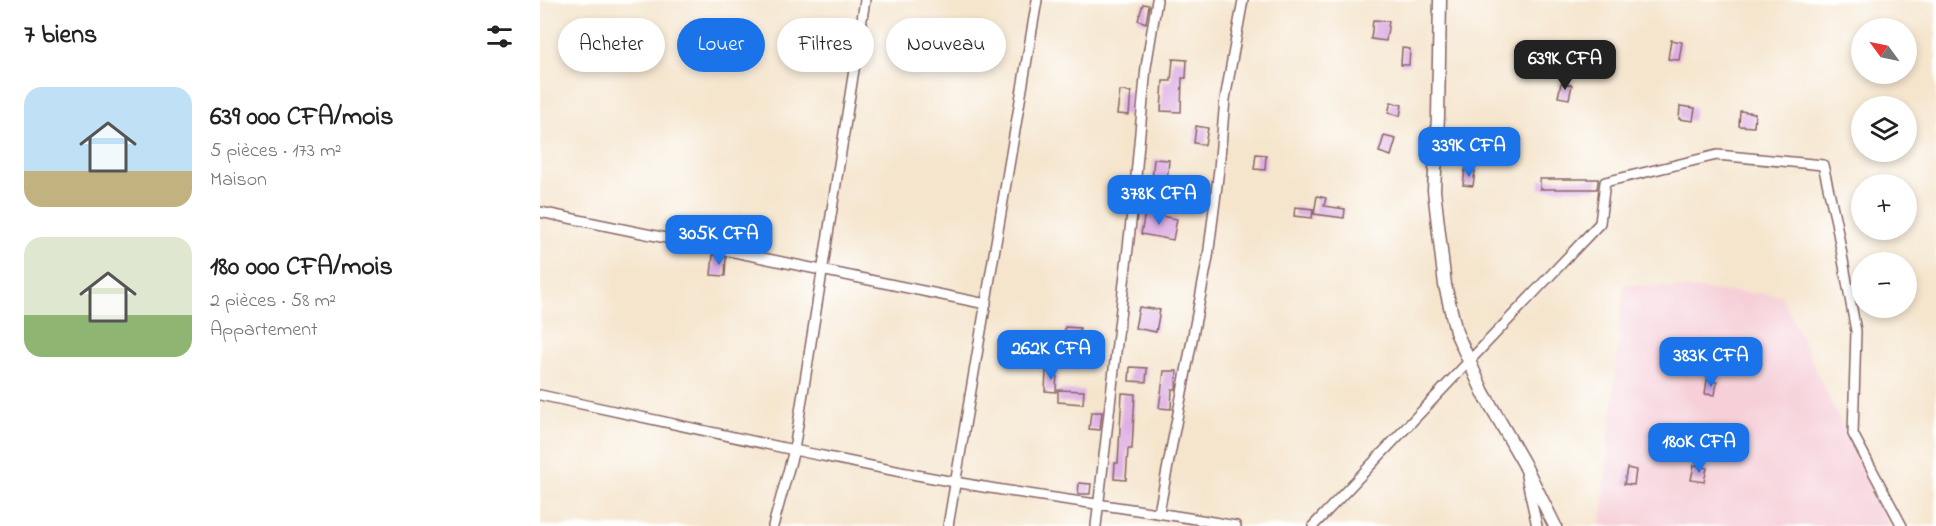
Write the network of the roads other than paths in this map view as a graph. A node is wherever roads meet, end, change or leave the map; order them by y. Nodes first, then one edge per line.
1 (865, 0) edge
2 (1037, 0) edge
3 (1158, 0) edge
4 (1243, 0) edge
5 (1440, 0) edge
6 (540, 212) edge
7 (822, 269) junction
8 (986, 304) junction
9 (1469, 361) junction
10 (540, 395) edge
11 (794, 450) junction
12 (1523, 462) junction
13 (954, 482) junction
14 (1099, 506) junction
15 (1159, 512) junction
16 (772, 526) edge
17 (948, 526) edge
18 (1096, 526) edge
19 (1236, 526) edge
20 (1313, 526) edge
21 (1538, 526) edge
22 (1555, 526) edge
23 (1902, 526) edge

1 - 7 street
2 - 8 street
3 - 14 street
4 - 15 street
5 - 9 street
6 - 7 street
7 - 8 street
7 - 11 street
8 - 13 street
9 - 12 street
9 - 20 street
9 - 23 street
10 - 11 street
11 - 13 street
11 - 16 street
12 - 21 street
12 - 22 street
13 - 14 street
13 - 17 street
14 - 15 street
14 - 18 street
15 - 19 street

